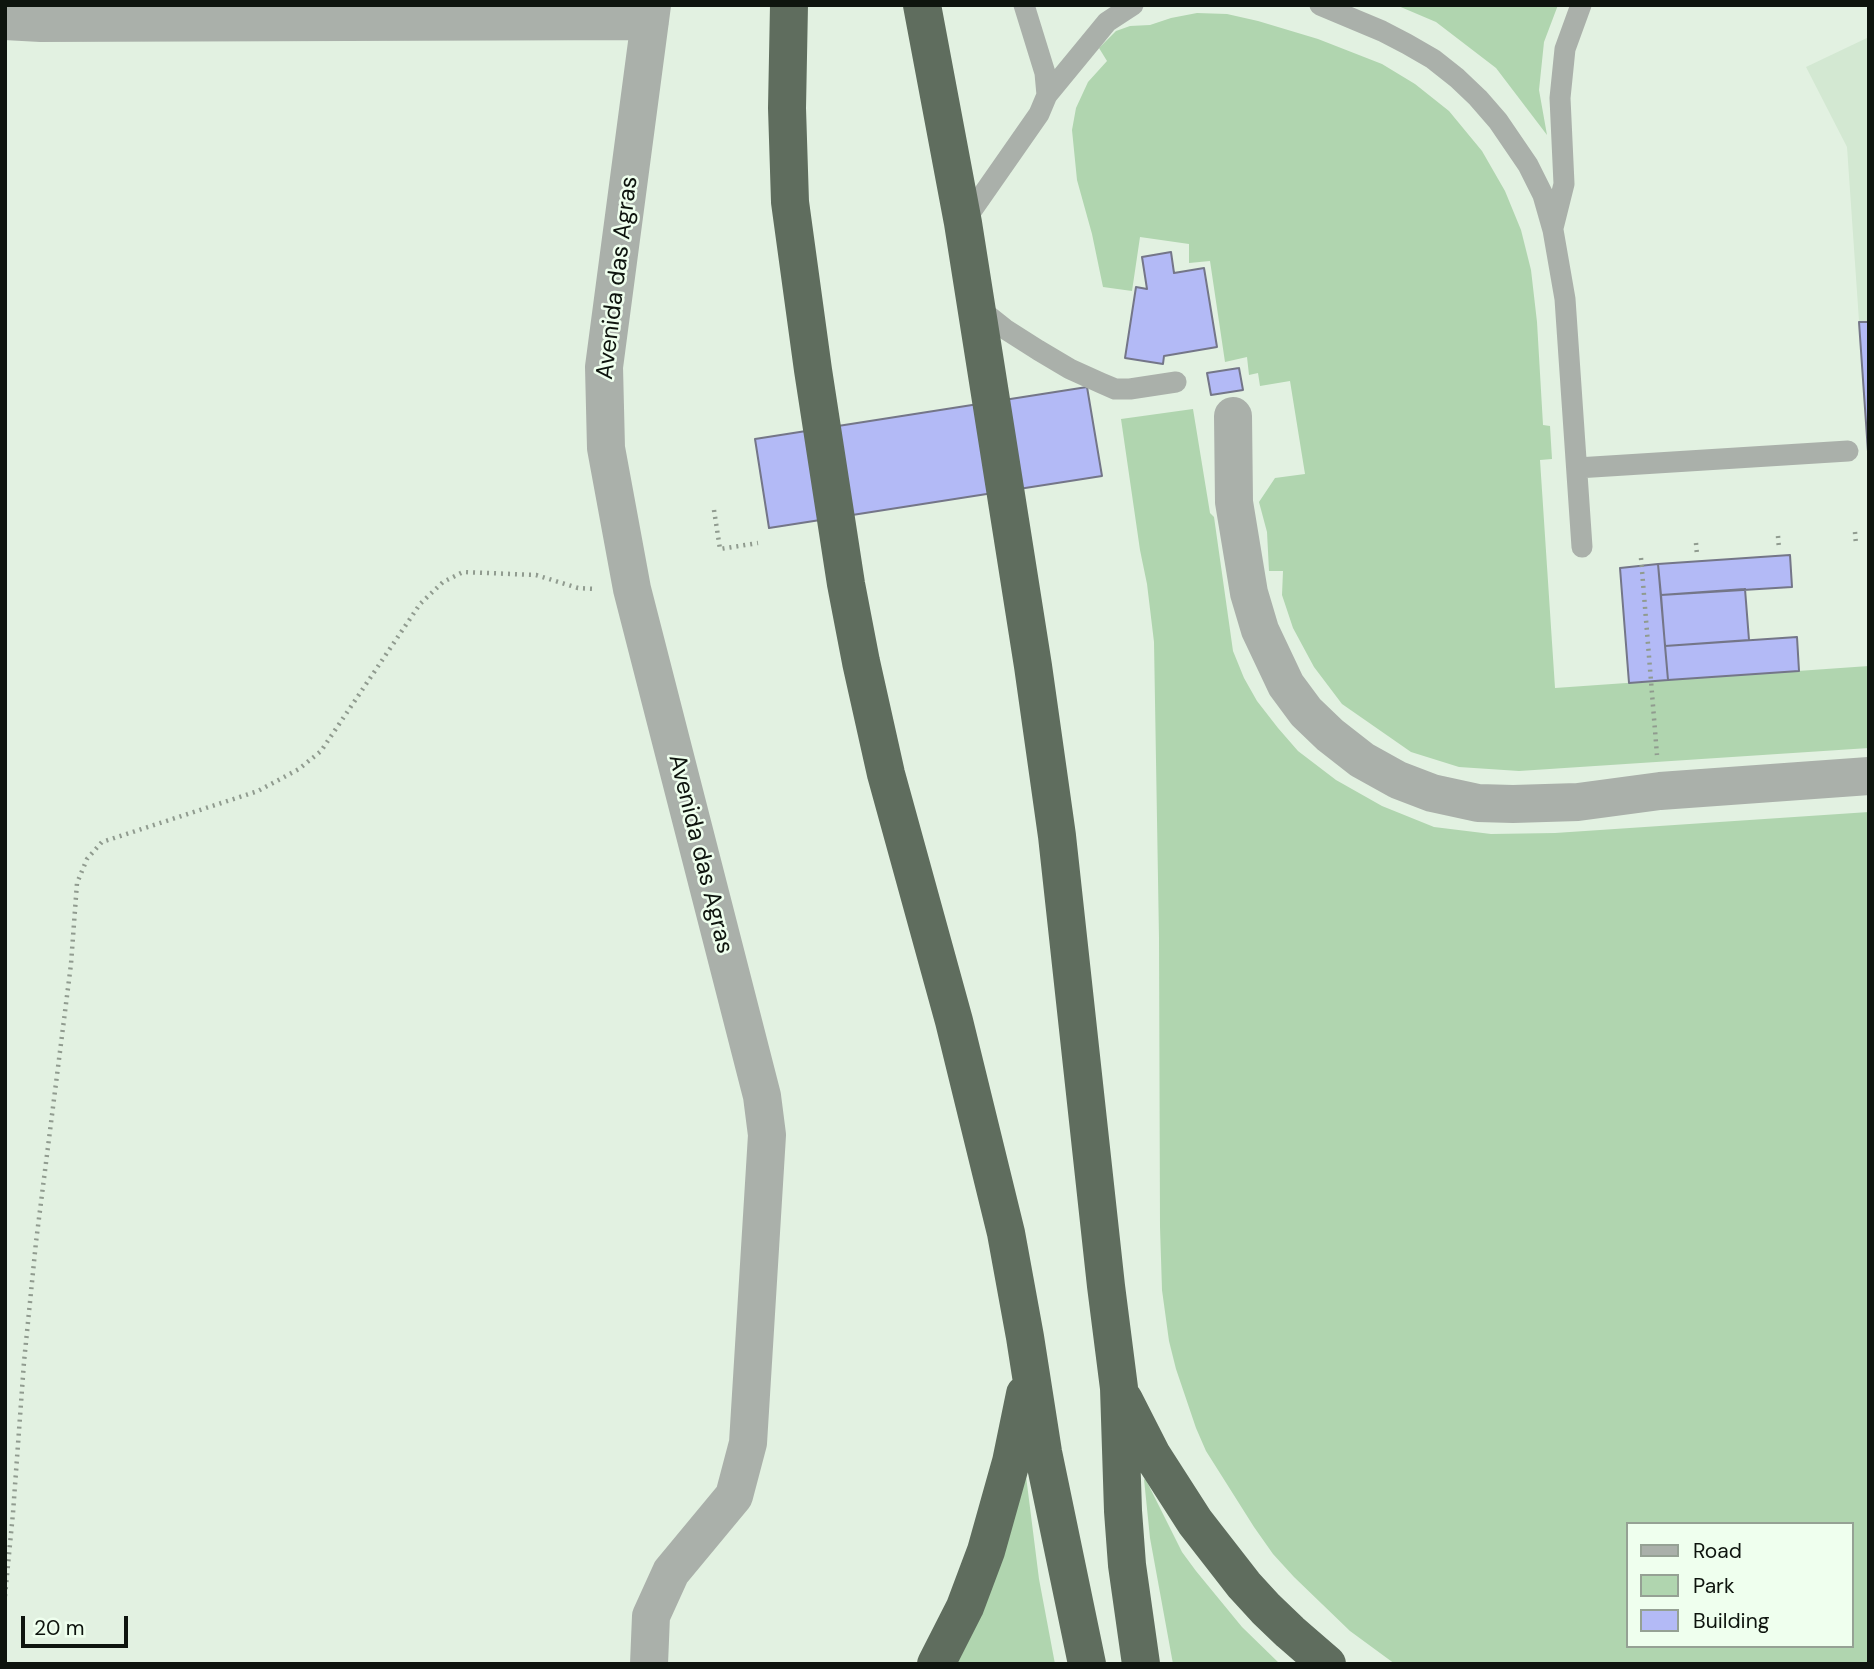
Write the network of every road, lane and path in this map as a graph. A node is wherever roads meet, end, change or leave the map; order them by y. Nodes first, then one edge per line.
1 (789, 5) edge
2 (922, 5) edge
3 (1024, 5) edge
4 (1133, 5) edge
5 (1320, 5) edge
6 (1581, 5) edge
7 (651, 13) edge
8 (5, 21) edge
9 (1047, 95) junction
10 (963, 223) junction
11 (1553, 230) junction
12 (976, 306) junction
13 (1176, 382) dead end
14 (1233, 416) dead end
15 (1848, 450) dead end
16 (1577, 468) junction
17 (715, 510) dead end
18 (1855, 532) dead end
19 (1778, 537) dead end
20 (758, 543) dead end
21 (1696, 543) dead end
22 (1856, 545) dead end
23 (1583, 547) dead end
24 (1779, 550) dead end
25 (1697, 555) dead end
26 (1642, 558) dead end
27 (632, 590) junction
28 (1869, 776) edge
29 (1660, 791) junction
30 (1028, 1368) junction
31 (1119, 1388) junction
32 (5, 1596) edge
33 (649, 1664) edge
34 (936, 1664) edge
35 (1087, 1664) edge
36 (1141, 1664) edge
37 (1327, 1664) edge

1 - 30 highway
2 - 10 highway
3 - 9 lane
4 - 9 lane
5 - 11 lane
6 - 11 lane
7 - 8 street
7 - 27 street, Avenida das Agras
9 - 10 lane
10 - 12 highway
11 - 16 lane
12 - 13 lane
12 - 31 highway
14 - 29 street
15 - 16 lane
16 - 23 lane
17 - 20 path
18 - 22 path
19 - 24 path
21 - 25 path
26 - 29 path
27 - 32 path
27 - 33 street, Avenida das Agras
28 - 29 street
30 - 34 highway
30 - 35 highway
31 - 36 highway
31 - 37 highway

